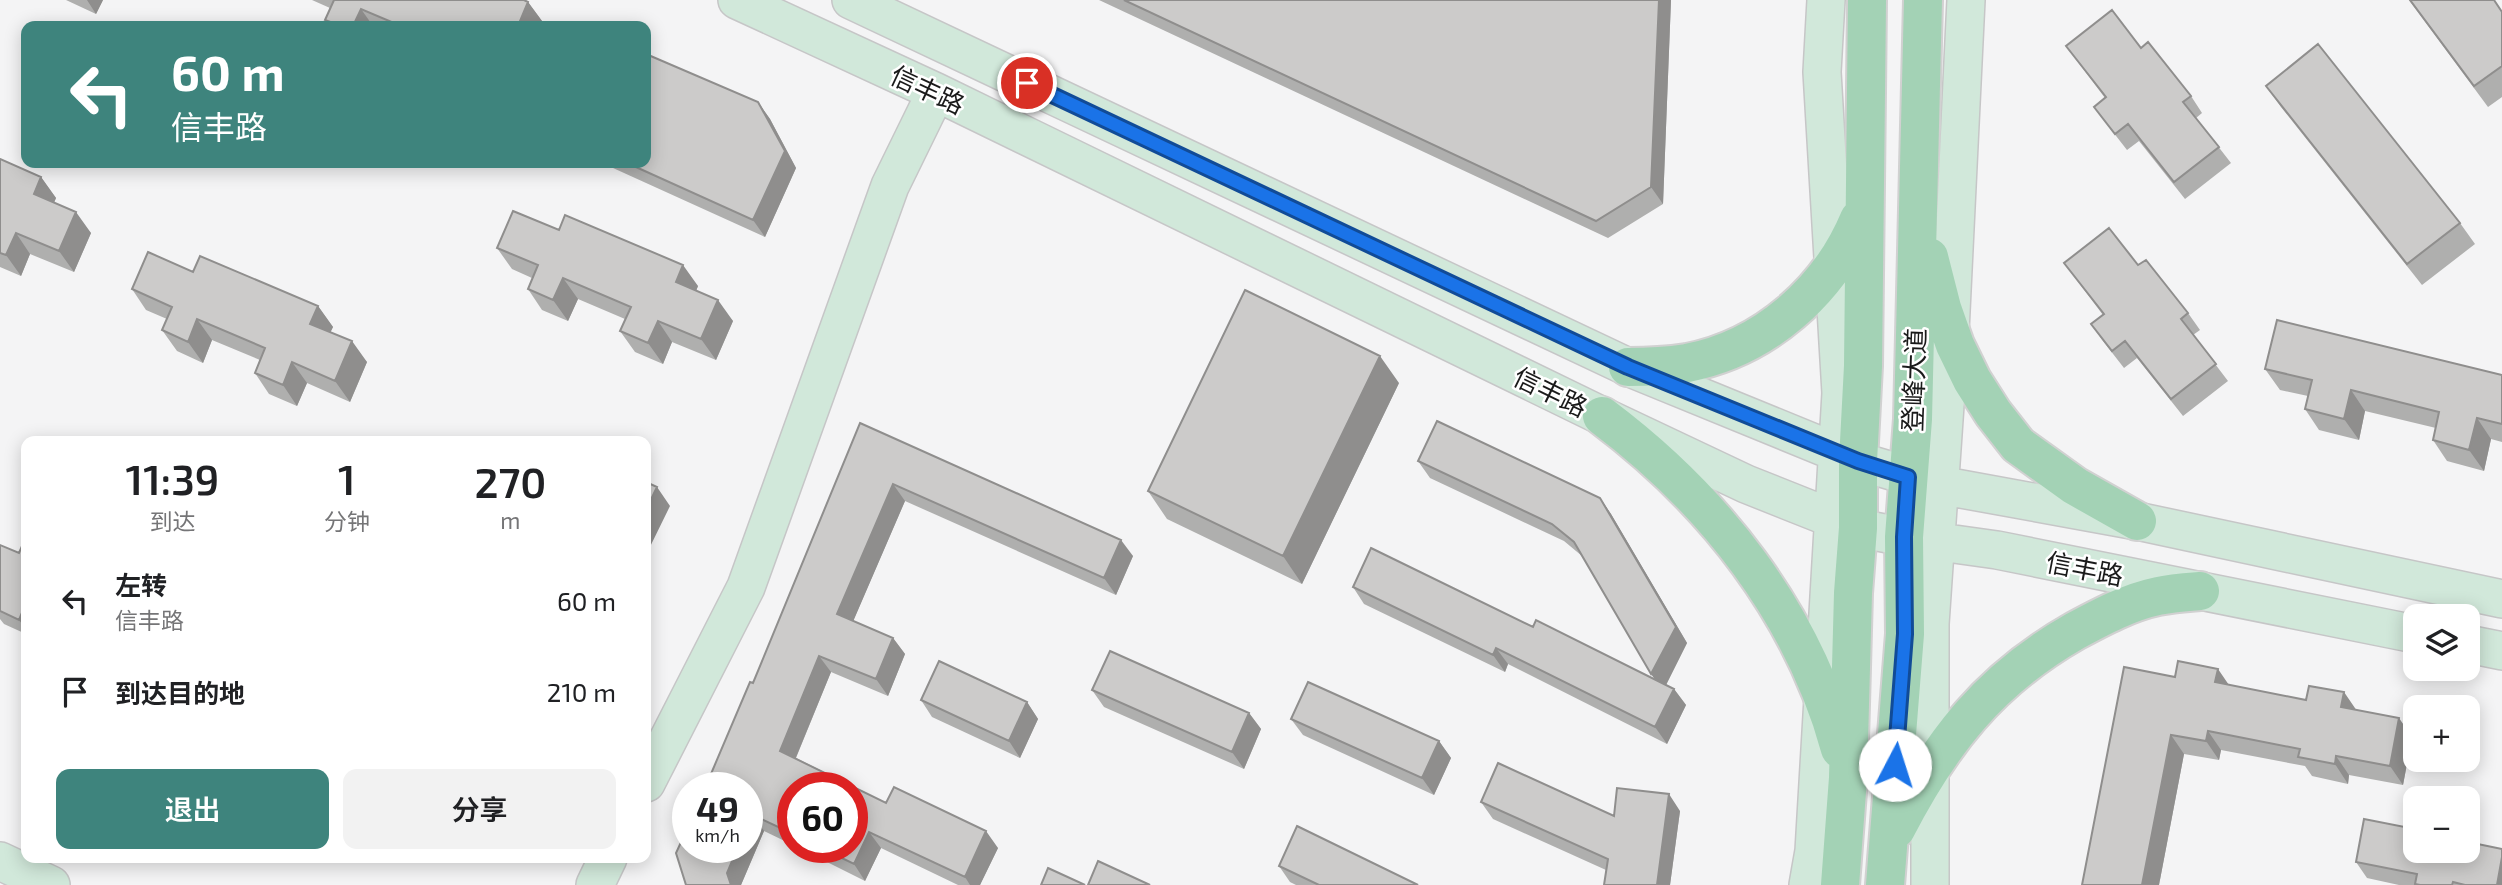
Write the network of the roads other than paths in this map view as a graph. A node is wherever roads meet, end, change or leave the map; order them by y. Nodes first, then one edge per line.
1 (737, 0) edge
2 (852, 0) edge
3 (1826, 0) edge
4 (1867, 0) edge
5 (1923, 0) edge
6 (1966, 0) edge
7 (936, 92) junction
8 (1863, 211) junction
9 (1917, 225) junction
10 (1835, 265) junction
11 (1950, 332) junction
12 (1628, 367) junction
13 (1602, 416) junction
14 (1847, 457) junction
15 (1923, 481) junction
16 (2137, 521) junction
17 (1846, 524) junction
18 (1919, 539) junction
19 (2200, 591) junction
20 (2502, 599) edge
21 (2403, 632) edge
22 (2480, 646) edge
23 (2502, 651) edge
24 (1824, 700) junction
25 (1931, 765) junction
26 (651, 773) edge
27 (1848, 778) junction
28 (1889, 843) junction
29 (0, 861) edge
30 (605, 863) edge
31 (51, 885) edge
32 (594, 885) edge
33 (1808, 885) edge
34 (1840, 885) edge
35 (1885, 885) edge
36 (1930, 885) edge

1 - 7 main road, 信丰路
2 - 12 main road, 信丰路
3 - 10 main road
4 - 8 main road, 登峰大道
5 - 9 main road, 登峰大道
6 - 11 main road
7 - 13 main road, 信丰路
7 - 26 main road
8 - 10 main road
8 - 14 main road, 登峰大道
9 - 11 main road
9 - 15 main road, 登峰大道
10 - 12 main road
10 - 14 main road
11 - 15 main road
11 - 16 main road
12 - 14 main road, 信丰路
13 - 17 main road, 信丰路
13 - 24 main road
14 - 15 main road, 信丰路
14 - 17 main road, 登峰大道
15 - 16 main road, 信丰路
15 - 18 main road, 登峰大道
16 - 20 main road, 信丰路
17 - 18 main road, 信丰路
17 - 24 main road
17 - 27 main road, 登峰大道
18 - 19 main road, 信丰路
18 - 25 main road
18 - 28 main road, 登峰大道
19 - 21 main road, 信丰路
19 - 25 main road
22 - 23 main road
24 - 27 main road
24 - 33 main road
25 - 28 main road
25 - 36 main road
27 - 34 main road, 登峰大道
28 - 35 main road, 登峰大道
29 - 31 main road
30 - 32 main road

